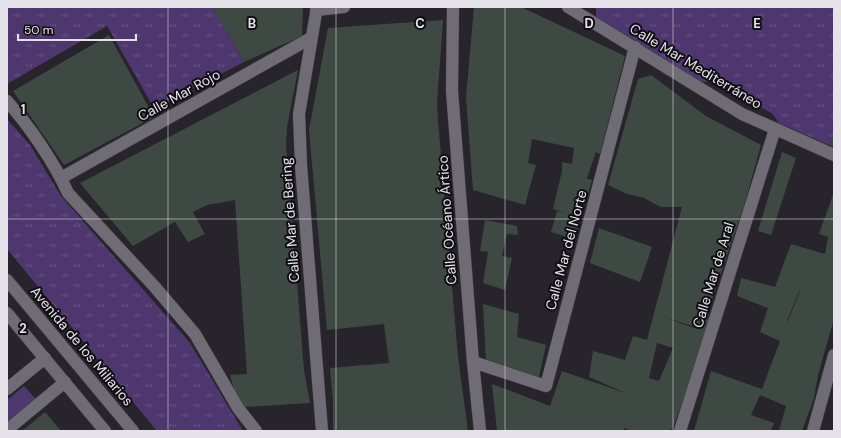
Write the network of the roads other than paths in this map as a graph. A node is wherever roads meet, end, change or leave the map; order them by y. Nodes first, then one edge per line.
1 (344, 7) edge
2 (453, 7) edge
3 (568, 7) edge
4 (316, 8) edge
5 (311, 38) junction
6 (636, 47) junction
7 (7, 101) edge
8 (775, 129) junction
9 (834, 156) edge
10 (61, 178) junction
11 (7, 280) edge
12 (7, 313) edge
13 (834, 355) edge
14 (45, 358) junction
15 (473, 362) junction
16 (65, 382) junction
17 (7, 389) edge
18 (7, 430) edge
19 (105, 431) edge
20 (133, 431) edge
21 (256, 431) edge
22 (322, 431) edge
23 (480, 431) edge
24 (680, 431) edge
25 (813, 431) edge

1 - 4 street
2 - 15 street, Calle Océano Ártico
3 - 6 street, Calle Mar Mediterráneo
4 - 5 street, Calle Mar de Bering
5 - 10 street, Calle Mar Rojo
5 - 22 street, Calle Mar de Bering
6 - 8 street, Calle Mar Mediterráneo
6 - 15 street, Calle Mar del Norte
7 - 10 street
8 - 9 street, Calle Mar Mediterráneo
8 - 24 street, Calle Mar de Aral
10 - 21 street
11 - 20 street, Avenida de los Miliarios
12 - 14 street
13 - 25 street
14 - 16 street
14 - 17 street
15 - 23 street, Calle Océano Ártico
16 - 18 street
16 - 19 street

